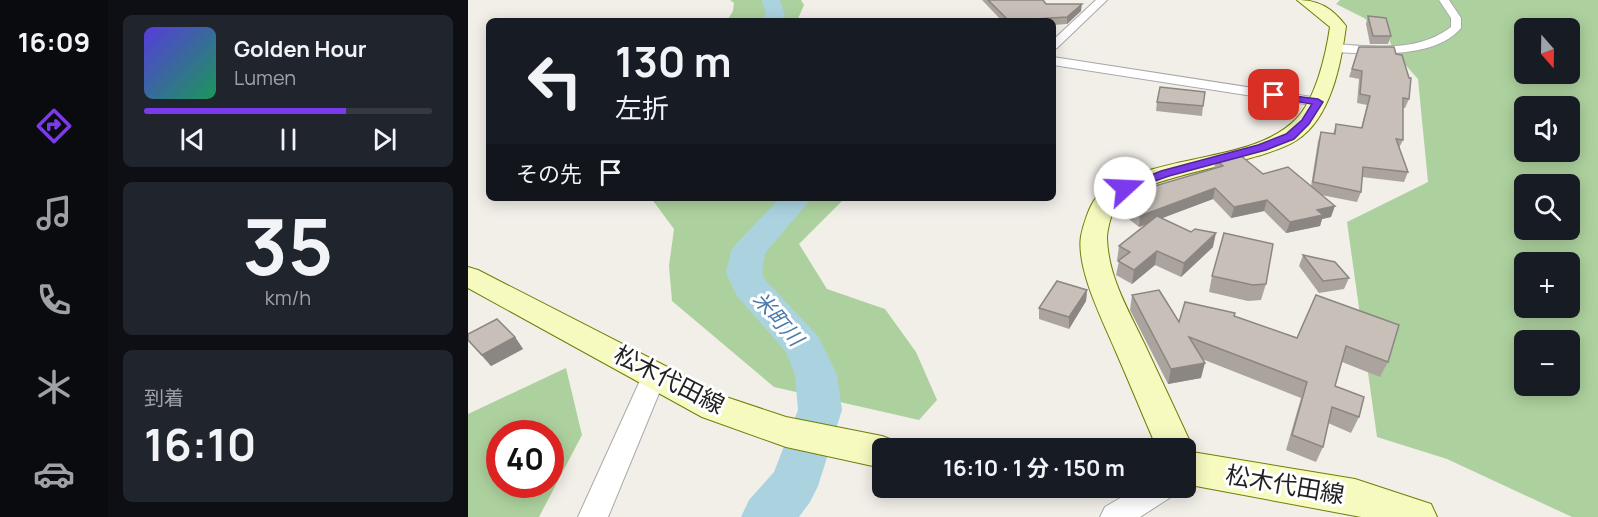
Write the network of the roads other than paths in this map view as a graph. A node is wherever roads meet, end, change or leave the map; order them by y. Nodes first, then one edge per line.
1 (1102, 0) edge
2 (1304, 0) edge
3 (1444, 0) edge
4 (1056, 43) edge
5 (1335, 48) junction
6 (1056, 60) edge
7 (1318, 102) junction
8 (468, 276) edge
9 (655, 374) junction
10 (1171, 438) edge
11 (872, 450) edge
12 (1196, 469) edge
13 (1145, 498) edge
14 (593, 517) edge
15 (1115, 517) edge
16 (1417, 517) edge

1 - 4 street
2 - 5 street
3 - 5 street
5 - 7 street
6 - 7 street
7 - 10 street
8 - 9 street, 松木代田線
9 - 11 street, 松木代田線
9 - 14 street
12 - 16 street, 松木代田線
13 - 15 street

